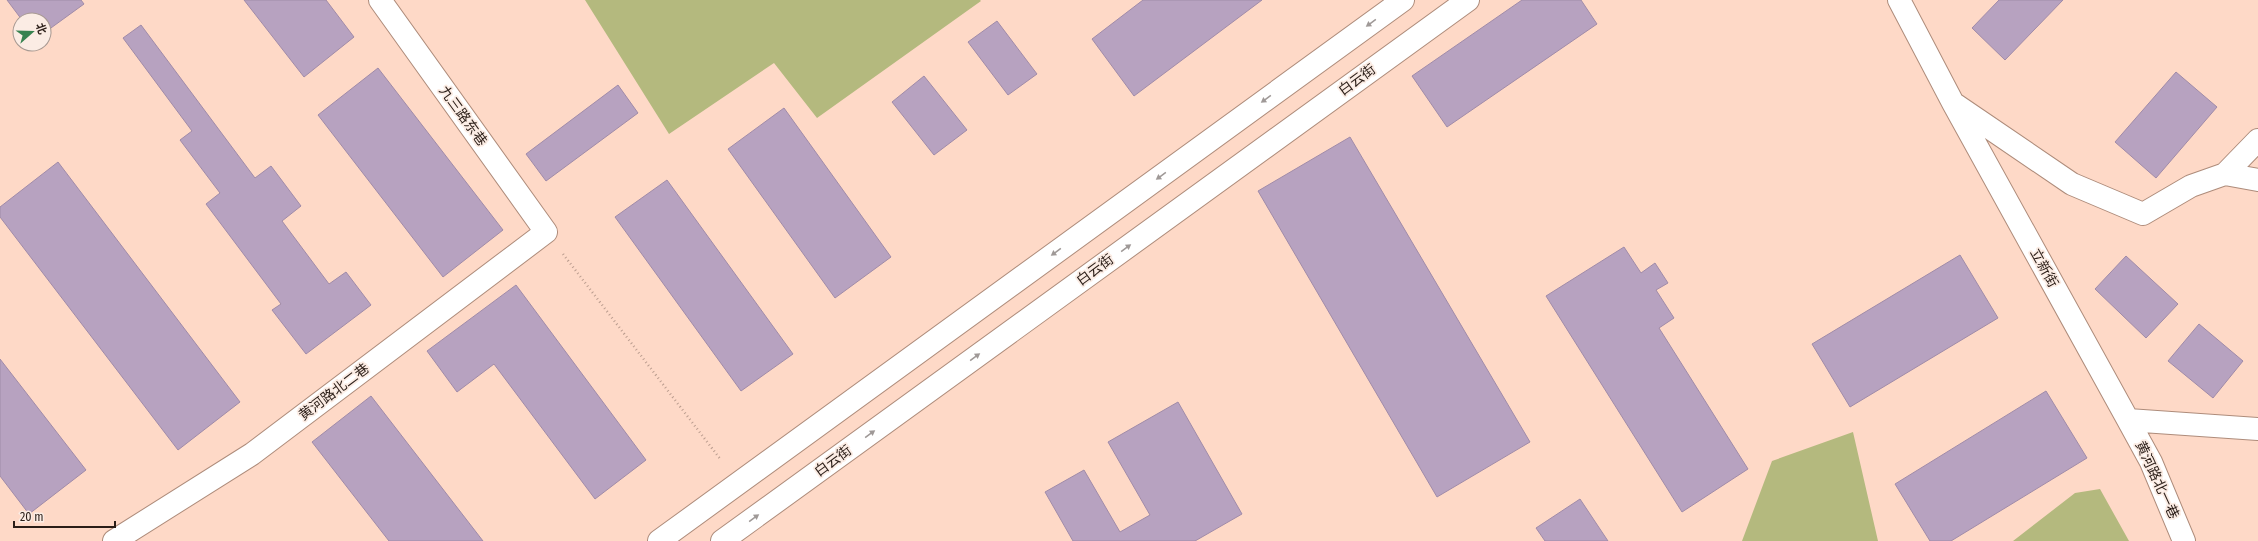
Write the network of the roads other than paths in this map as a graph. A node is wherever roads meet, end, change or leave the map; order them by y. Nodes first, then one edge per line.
1 (380, 0) edge
2 (1403, 0) edge
3 (1468, 0) edge
4 (1899, 0) edge
5 (1953, 103) junction
6 (2258, 140) edge
7 (2225, 174) junction
8 (2258, 180) edge
9 (546, 232) joint
10 (2128, 420) junction
11 (2258, 429) edge
12 (114, 541) edge
13 (659, 541) edge
14 (722, 541) edge
15 (2184, 541) edge

1 - 9 street, 九三路东巷
2 -> 13 street
14 -> 3 street, 白云街
4 - 5 street, 立新街
5 - 7 street
5 - 10 street, 立新街
6 - 7 street
7 - 8 street
9 - 12 street, 黄河路北二巷
10 - 11 street
10 - 15 street, 黄河路北一巷

